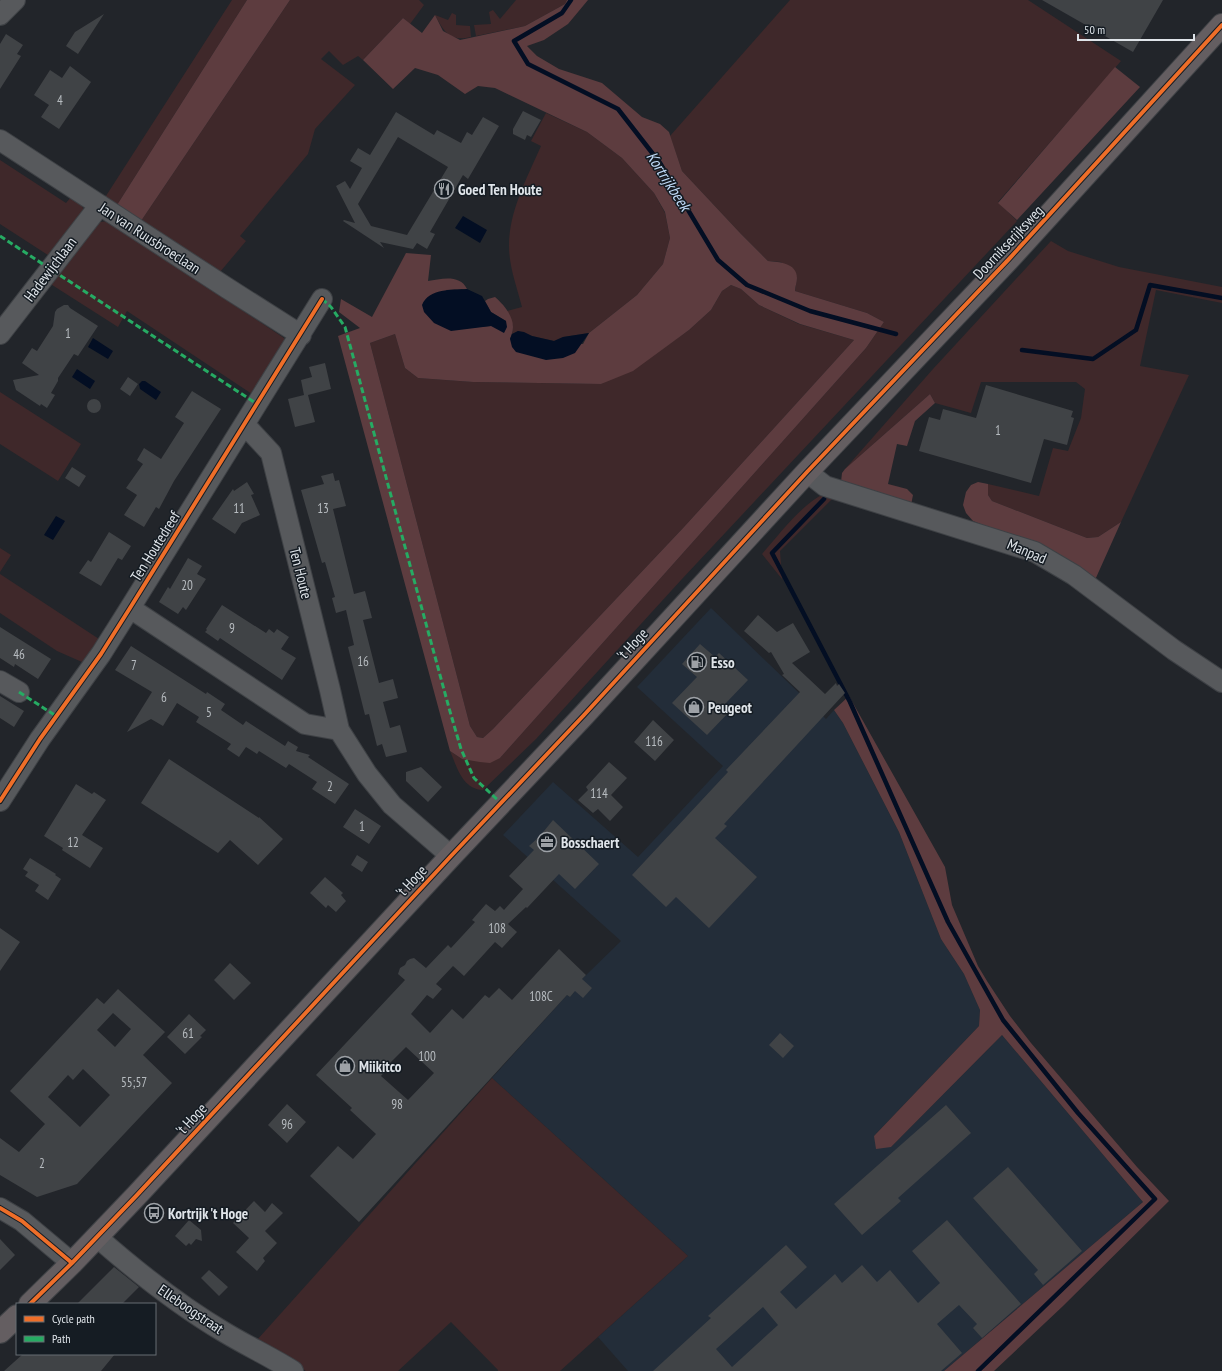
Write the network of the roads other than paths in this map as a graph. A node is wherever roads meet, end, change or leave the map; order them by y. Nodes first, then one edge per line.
1 (15, 0) edge
2 (0, 15) edge
3 (1222, 25) edge
4 (0, 140) edge
5 (100, 205) junction
6 (322, 299) dead end
7 (0, 334) edge
8 (301, 335) junction
9 (245, 425) junction
10 (807, 472) junction
11 (130, 608) junction
12 (0, 681) edge
13 (1222, 682) edge
14 (18, 692) dead end
15 (339, 730) junction
16 (0, 801) edge
17 (451, 856) junction
18 (0, 1208) edge
19 (97, 1237) junction
20 (72, 1263) junction
21 (31, 1303) edge
22 (16, 1317) edge
23 (0, 1332) edge
24 (293, 1371) edge

1 - 2 street
3 - 10 main road, Doornikserijksweg
4 - 5 street, Jan van Ruusbroeclaan
5 - 7 street, Hadewijchlaan
5 - 8 street, Jan van Ruusbroeclaan
6 - 8 street, Ten Houtedreef
8 - 9 street, Ten Houtedreef
9 - 11 street, Ten Houtedreef
9 - 15 street, Ten Houte
10 - 13 street, Manpad
10 - 17 main road, 't Hoge
11 - 15 street
11 - 16 street, Ten Houtedreef
12 - 14 street
15 - 17 street, Ten Houte
17 - 19 main road, 't Hoge
18 - 20 street
19 - 20 main road, 't Hoge
19 - 24 street, Elleboogstraat
20 - 21 main road, 't Hoge
22 - 23 main road

